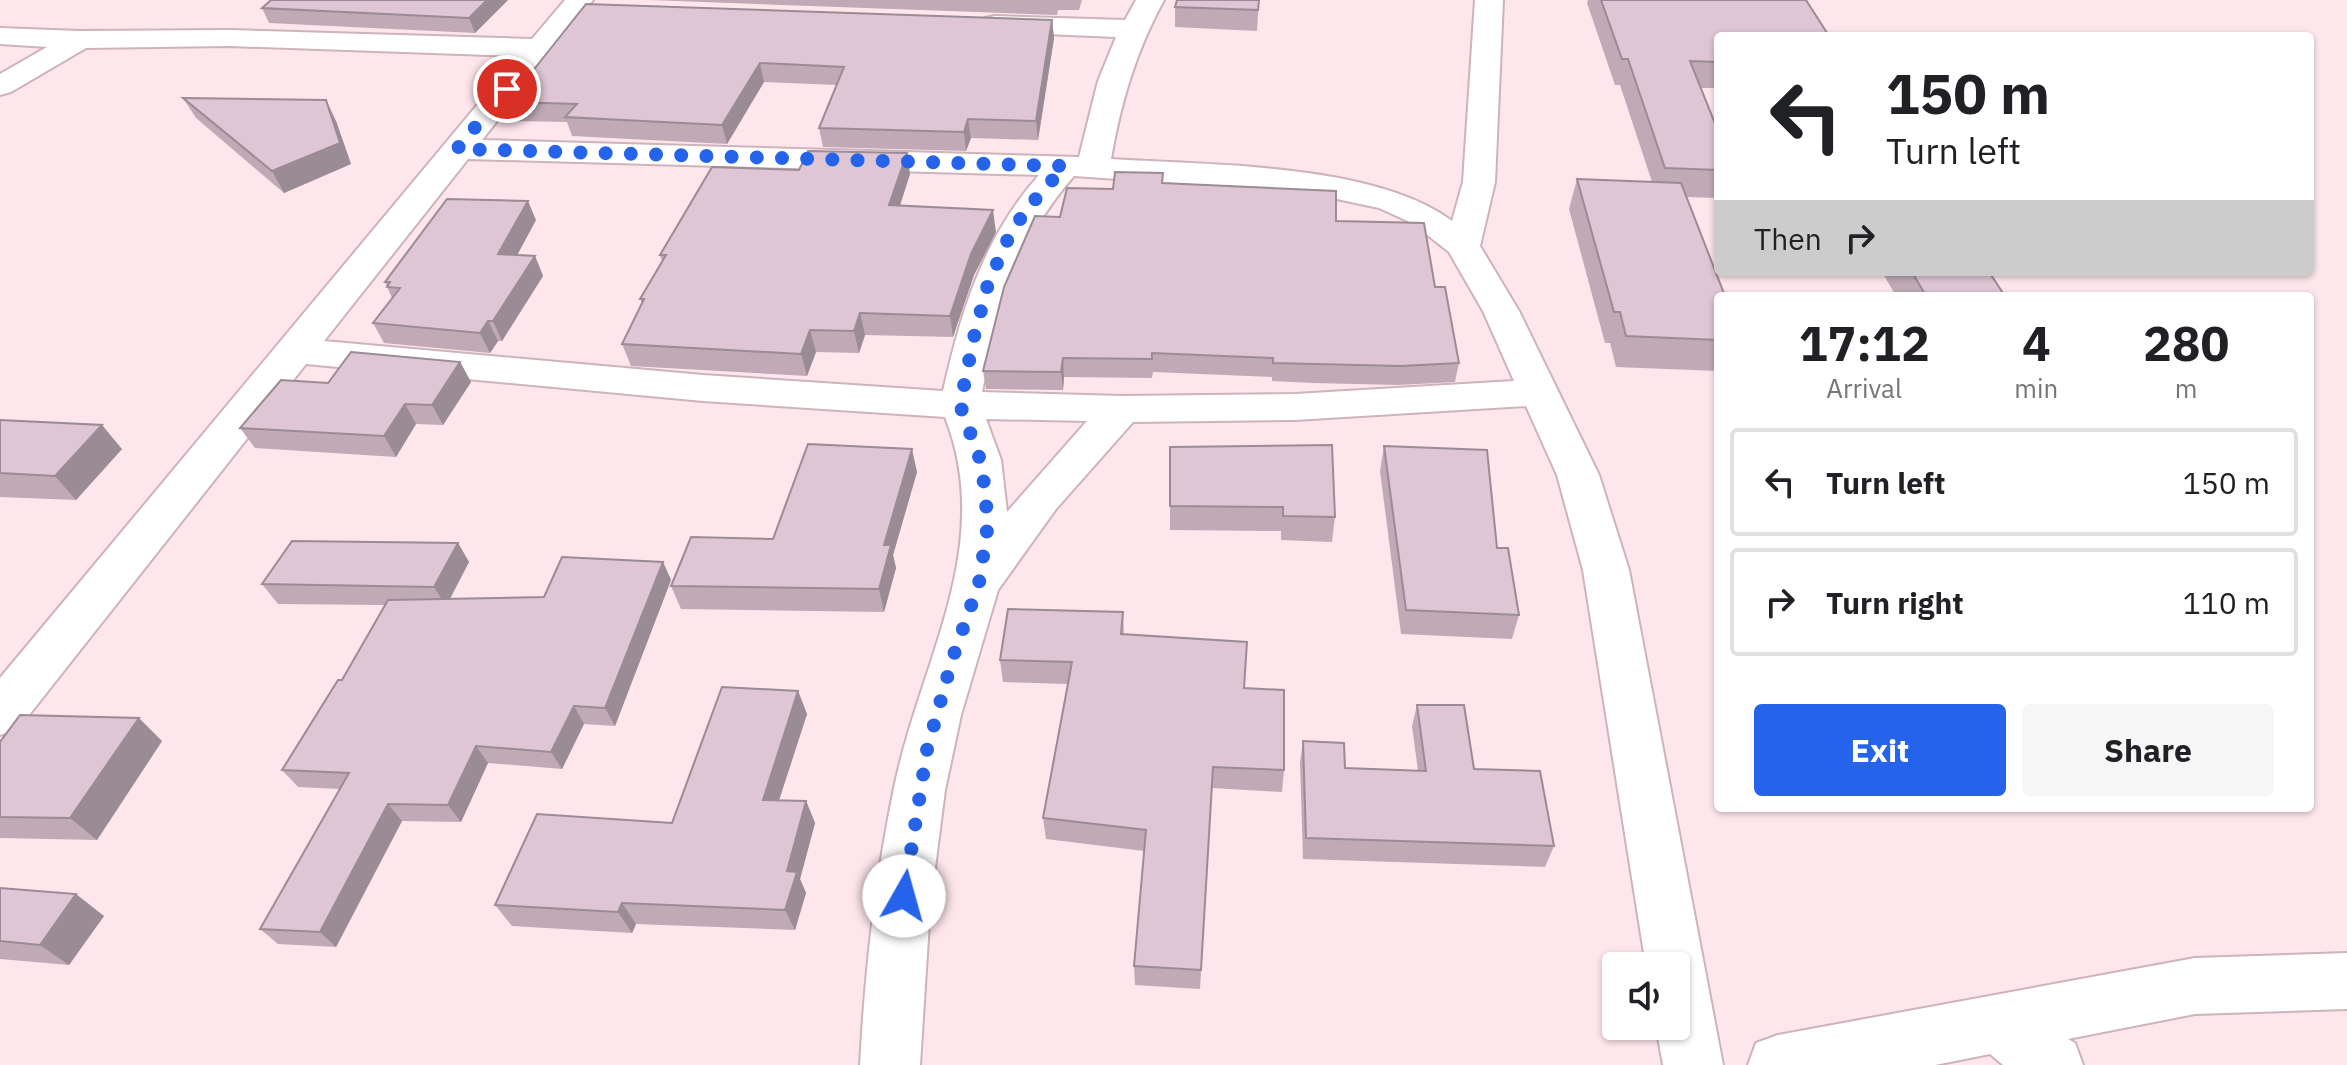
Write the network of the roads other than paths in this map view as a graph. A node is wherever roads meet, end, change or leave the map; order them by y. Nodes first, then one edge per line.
1 (1150, 0) edge
2 (1489, 0) edge
3 (584, 7) edge
4 (263, 9) edge
5 (974, 23) edge
6 (1133, 29) junction
7 (0, 36) edge
8 (229, 38) junction
9 (80, 40) junction
10 (540, 48) junction
11 (0, 86) edge
12 (457, 149) junction
13 (1079, 166) junction
14 (1463, 246) junction
15 (296, 351) junction
16 (1539, 392) junction
17 (960, 405) junction
18 (1122, 409) junction
19 (979, 583) junction
20 (0, 714) edge
21 (1673, 952) edge
22 (2347, 981) edge
23 (1997, 1023) junction
24 (1689, 1040) edge
25 (890, 1065) edge
26 (1693, 1065) edge
27 (1778, 1065) edge
28 (2053, 1065) edge

1 - 6 street
2 - 14 street
3 - 10 street
4 - 8 street
5 - 6 street
6 - 13 street
7 - 9 street
8 - 9 street
8 - 10 street
9 - 11 street
10 - 12 street
12 - 13 street
12 - 15 street
13 - 14 street
13 - 17 street
14 - 16 street
15 - 17 street
15 - 20 street
16 - 18 street
16 - 21 street
17 - 18 street
17 - 19 street
18 - 19 street
19 - 25 street
22 - 23 street
23 - 27 street
23 - 28 street
24 - 26 street

